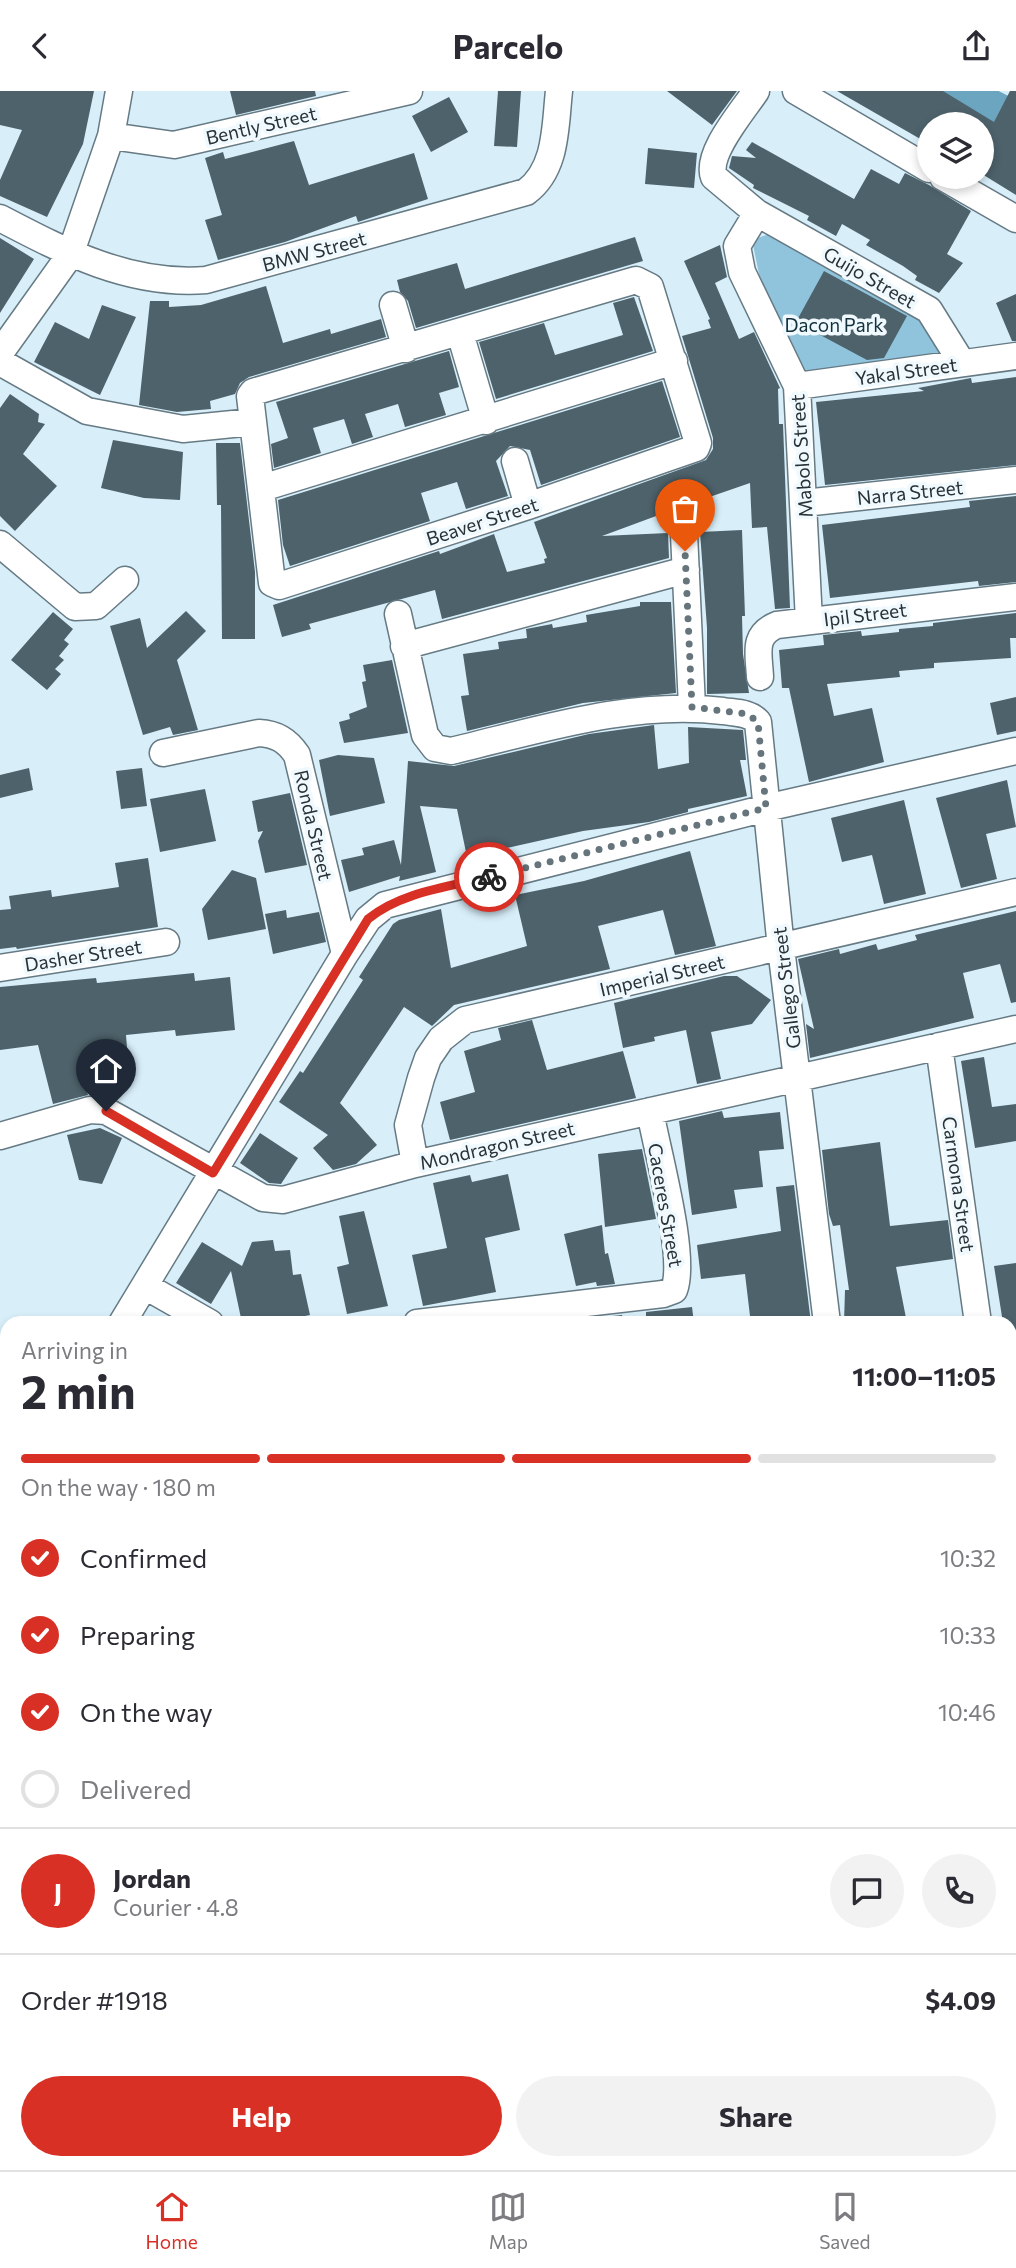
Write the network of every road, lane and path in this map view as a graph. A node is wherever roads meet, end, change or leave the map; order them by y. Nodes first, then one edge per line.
1 (120, 91) edge
2 (409, 91) edge
3 (559, 91) edge
4 (756, 91) edge
5 (796, 91) edge
6 (111, 136) junction
7 (917, 162) edge
8 (964, 189) edge
9 (757, 213) junction
10 (0, 218) edge
11 (1016, 219) edge
12 (70, 255) junction
13 (393, 305) dead end
14 (460, 333) junction
15 (406, 349) junction
16 (0, 353) edge
17 (1016, 356) edge
18 (674, 361) junction
19 (0, 362) edge
20 (962, 363) junction
21 (797, 386) junction
22 (486, 421) junction
23 (253, 422) junction
24 (515, 461) dead end
25 (1016, 480) edge
26 (262, 488) junction
27 (804, 503) junction
28 (528, 506) junction
29 (683, 512) dead end
30 (0, 544) edge
31 (686, 570) junction
32 (125, 580) dead end
33 (1016, 597) edge
34 (398, 614) dead end
35 (809, 621) junction
36 (404, 646) junction
37 (760, 677) dead end
38 (692, 707) junction
39 (1016, 751) edge
40 (163, 754) dead end
41 (766, 808) junction
42 (1016, 892) edge
43 (166, 942) dead end
44 (781, 949) junction
45 (345, 954) junction
46 (0, 968) edge
47 (1016, 1029) edge
48 (939, 1046) junction
49 (797, 1080) junction
50 (650, 1111) junction
51 (0, 1136) edge
52 (415, 1164) junction
53 (213, 1173) junction
54 (145, 1286) junction
55 (126, 1316) edge
56 (198, 1316) edge
57 (476, 1316) edge
58 (826, 1316) edge
59 (977, 1316) edge

1 - 6 street
2 - 6 street, Bently Street
3 - 12 street, BMW Street
4 - 9 street
5 - 7 street
6 - 12 street
8 - 11 street
9 - 20 street, Guijo Street
9 - 21 street, Mabolo Street
10 - 12 street, BMW Street
12 - 16 street
13 - 15 street
14 - 15 street, Beaver Street
14 - 18 street, Beaver Street
14 - 22 street
15 - 23 street, Beaver Street
17 - 20 street, Yakal Street
18 - 22 street
18 - 28 street, Beaver Street
19 - 23 street
20 - 21 street, Yakal Street
21 - 27 street, Mabolo Street
22 - 26 street
23 - 26 street, Beaver Street
24 - 28 street
25 - 27 street, Narra Street
26 - 28 street, Beaver Street
27 - 35 street, Mabolo Street
29 - 31 street
30 - 32 street
31 - 36 street
31 - 38 street
33 - 35 street, Ipil Street
34 - 36 street, Gallego Street
35 - 37 street, Ipil Street
36 - 38 street, Gallego Street
38 - 41 street, Gallego Street
39 - 41 street
40 - 45 street, Ronda Street
41 - 44 street, Gallego Street
41 - 45 street
42 - 44 street, Imperial Street
43 - 46 street, Dasher Street
44 - 49 street, Gallego Street
44 - 52 street, Imperial Street
45 - 53 street
47 - 48 street, Mondragon Street
48 - 49 street, Mondragon Street
48 - 59 street, Carmona Street
49 - 50 street, Mondragon Street
49 - 58 street, Gallego Street
50 - 52 street, Mondragon Street
50 - 57 street, Caceres Street
51 - 53 street, Mondragon Street
52 - 53 street, Mondragon Street
53 - 54 street
54 - 55 street
54 - 56 street

